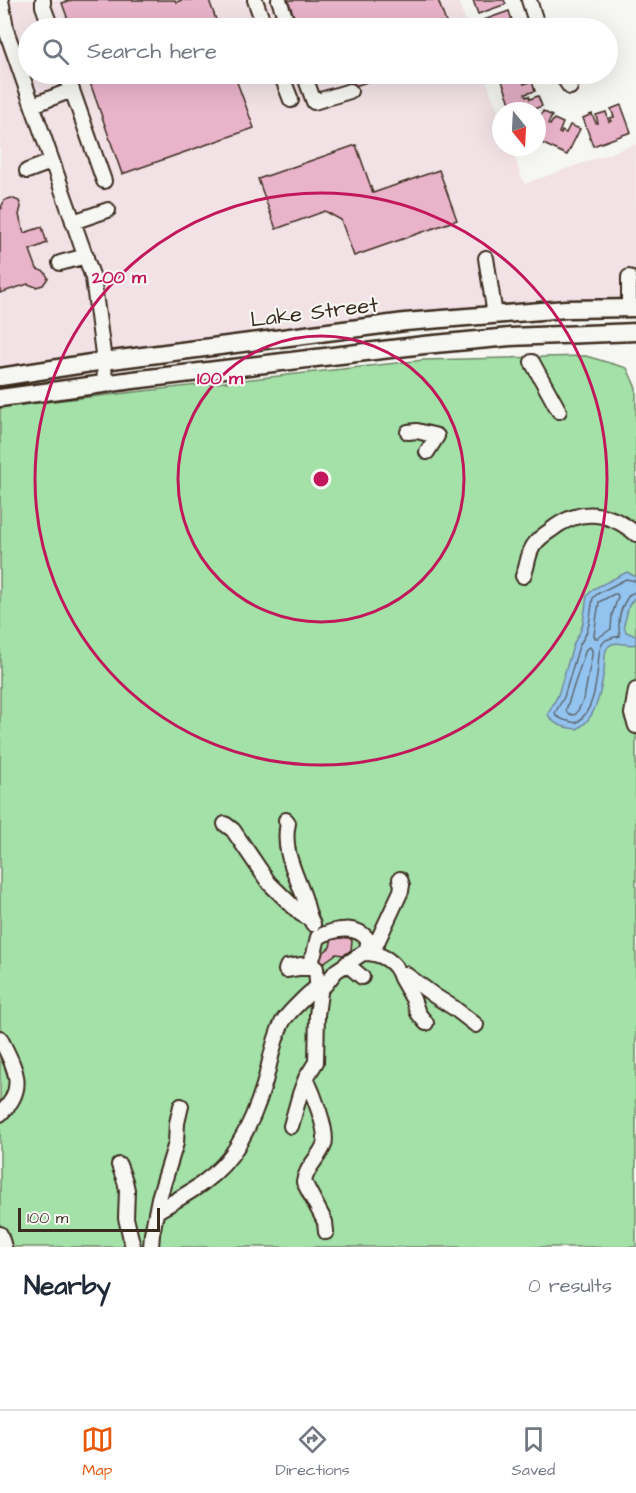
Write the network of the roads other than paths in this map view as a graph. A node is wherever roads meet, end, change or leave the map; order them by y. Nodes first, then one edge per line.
1 (1, 0) edge
2 (43, 0) edge
3 (255, 0) edge
4 (279, 0) edge
5 (529, 0) edge
6 (47, 18) edge
7 (261, 18) edge
8 (285, 18) edge
9 (535, 18) edge
10 (3, 35) edge
11 (18, 70) edge
12 (24, 84) edge
13 (70, 84) edge
14 (285, 84) edge
15 (308, 84) edge
16 (568, 84) edge
17 (570, 87) dead end
18 (72, 90) junction
19 (350, 91) dead end
20 (291, 100) dead end
21 (33, 105) junction
22 (51, 162) junction
23 (27, 171) dead end
24 (104, 181) dead end
25 (108, 210) dead end
26 (73, 222) junction
27 (86, 256) junction
28 (486, 258) dead end
29 (60, 263) dead end
30 (629, 277) dead end
31 (633, 308) edge
32 (495, 315) junction
33 (636, 332) edge
34 (104, 361) junction
35 (532, 362) dead end
36 (0, 377) edge
37 (105, 384) junction
38 (0, 398) edge
39 (559, 411) dead end
40 (408, 432) dead end
41 (427, 452) dead end
42 (636, 534) edge
43 (523, 576) dead end
44 (636, 690) edge
45 (636, 726) edge
46 (286, 820) dead end
47 (225, 824) dead end
48 (400, 879) dead end
49 (310, 919) junction
50 (321, 936) junction
51 (368, 953) junction
52 (348, 962) junction
53 (400, 974) junction
54 (362, 977) dead end
55 (321, 985) junction
56 (426, 1023) dead end
57 (476, 1025) dead end
58 (0, 1038) edge
59 (306, 1078) junction
60 (181, 1106) dead end
61 (0, 1114) edge
62 (291, 1126) dead end
63 (119, 1165) dead end
64 (157, 1211) junction
65 (326, 1232) dead end
66 (0, 1234) edge
67 (4, 1247) edge
68 (133, 1247) edge
69 (152, 1247) edge

1 - 10 street
2 - 6 street
3 - 7 street
4 - 8 street
5 - 9 street
10 - 11 street
12 - 21 street
13 - 18 street
14 - 20 street
15 - 19 street
16 - 17 street
18 - 21 street
18 - 24 street
21 - 22 street
22 - 23 street
22 - 26 street
25 - 26 street
26 - 27 street
27 - 29 street
27 - 34 street
28 - 32 street
30 - 31 street
31 - 32 main road, Lake Street
32 - 34 main road, Lake Street
33 - 37 main road, Lake Street
34 - 36 main road, Lake Street
34 - 37 street
35 - 39 street
37 - 38 main road, Lake Street
40 - 41 street
42 - 43 street
44 - 45 street
46 - 49 street
47 - 49 street
48 - 51 street
49 - 50 street
50 - 51 street
50 - 55 street
51 - 52 street
51 - 53 street
52 - 54 street
52 - 55 street
53 - 56 street
53 - 57 street
55 - 59 street
55 - 64 street
58 - 61 street
59 - 62 street
59 - 65 street
60 - 64 street
63 - 68 street
64 - 69 street
66 - 67 street

